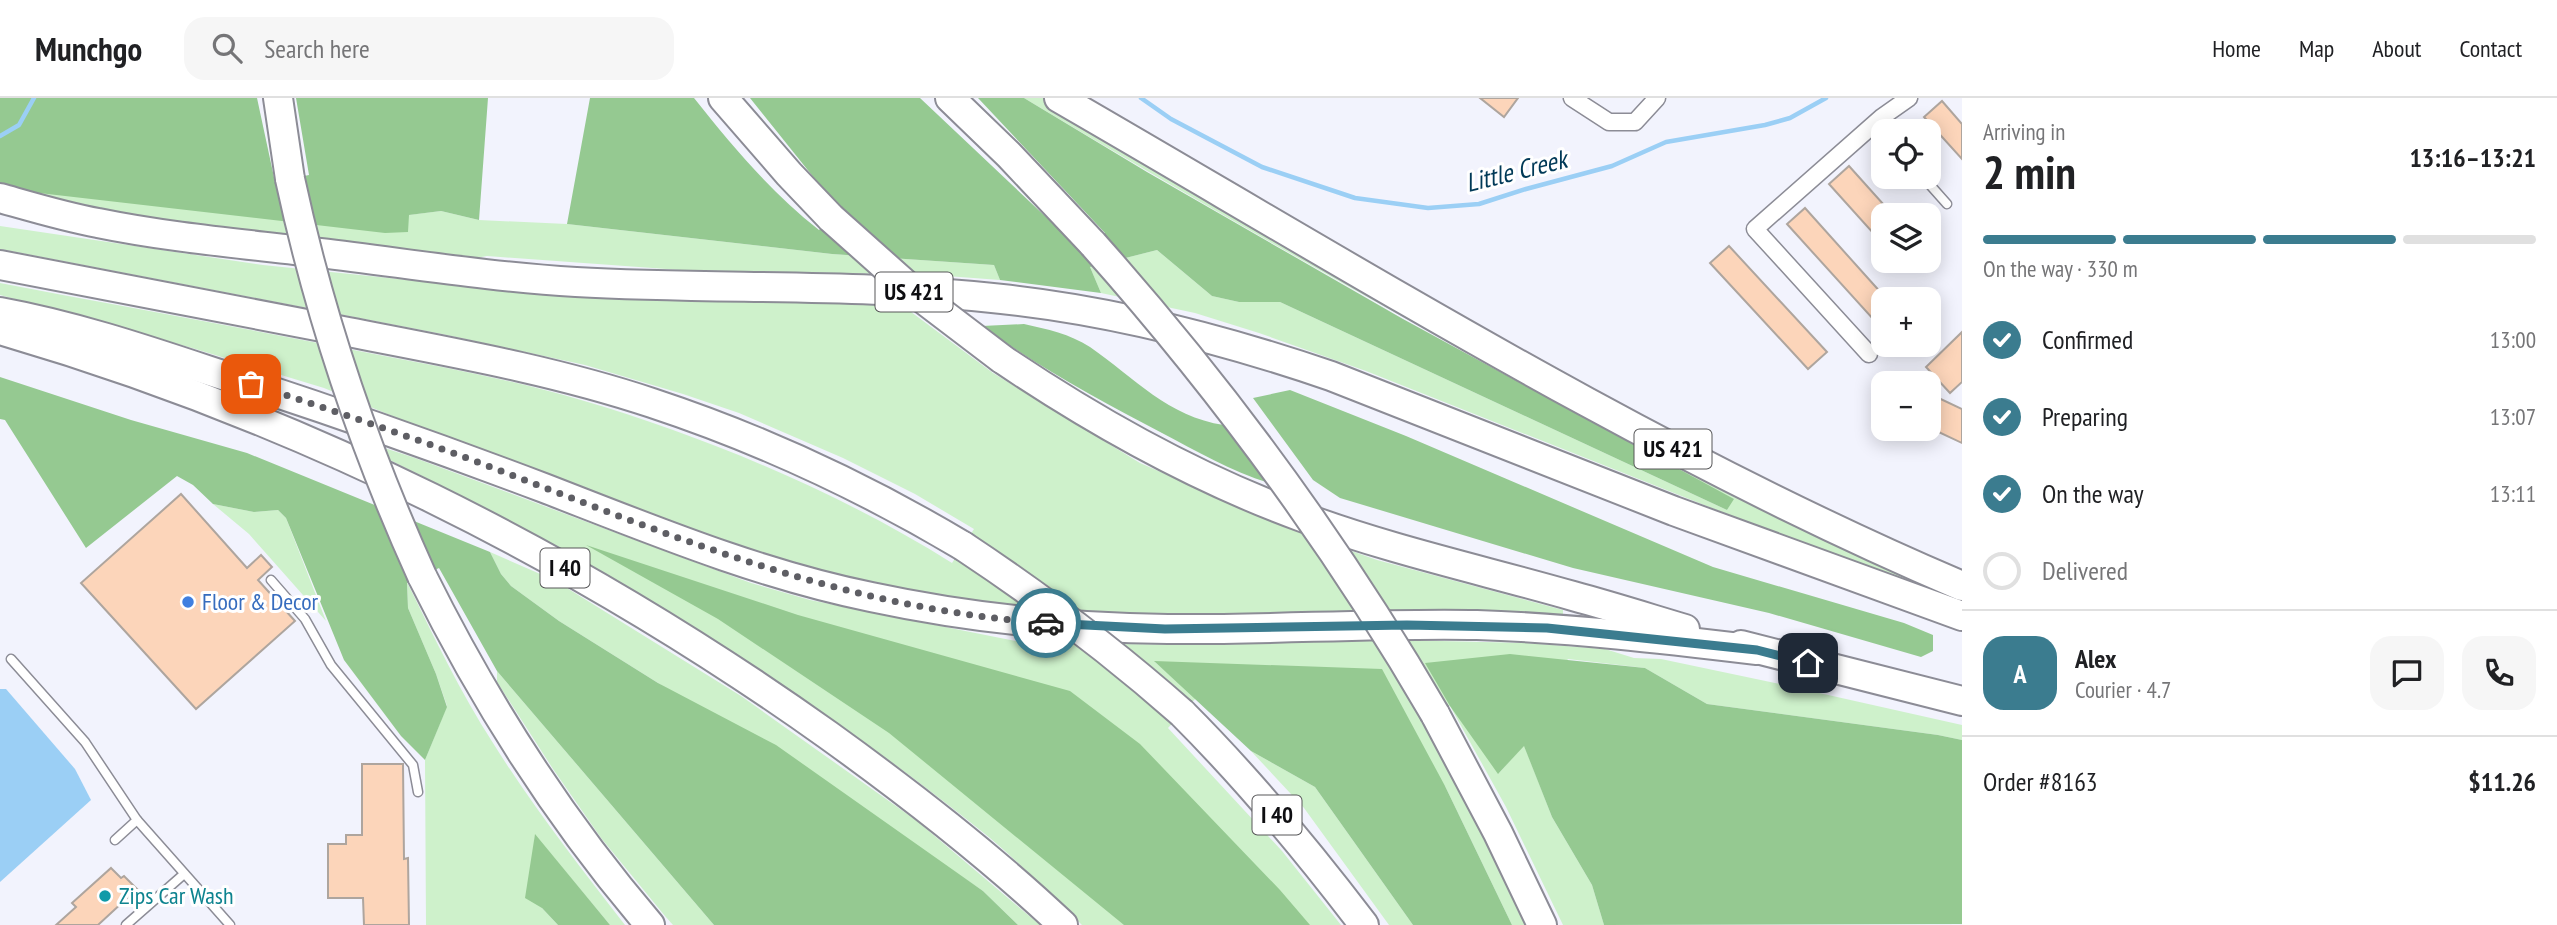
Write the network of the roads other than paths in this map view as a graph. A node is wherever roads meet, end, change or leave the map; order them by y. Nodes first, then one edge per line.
1 (278, 98) edge
2 (723, 98) edge
3 (950, 98) edge
4 (1059, 98) edge
5 (1572, 98) edge
6 (1657, 98) edge
7 (1909, 98) edge
8 (1886, 119) edge
9 (1871, 135) edge
10 (1934, 189) edge
11 (0, 198) edge
12 (1947, 204) dead end
13 (0, 213) edge
14 (97, 223) junction
15 (0, 265) edge
16 (0, 312) edge
17 (0, 330) edge
18 (1869, 354) dead end
19 (271, 580) dead end
20 (1962, 586) edge
21 (1962, 617) edge
22 (1757, 650) junction
23 (11, 659) dead end
24 (1962, 701) edge
25 (418, 792) dead end
26 (137, 820) junction
27 (115, 840) dead end
28 (184, 874) junction
29 (126, 925) edge
30 (230, 925) edge
31 (650, 925) edge
32 (1063, 925) edge
33 (1364, 925) edge
34 (1542, 925) edge

1 - 31 highway, bridge
2 - 22 highway, US 421, bridge
3 - 34 highway, bridge
4 - 20 highway, US 421
5 - 6 street
7 - 8 street
9 - 18 street
10 - 12 lane
11 - 14 highway
13 - 14 highway
14 - 21 highway
15 - 33 highway, I 40, bridge
16 - 22 highway
17 - 32 highway, I 40
19 - 25 lane
22 - 24 highway, US 421
23 - 26 lane
26 - 27 lane
26 - 28 lane
28 - 29 lane
28 - 30 lane

